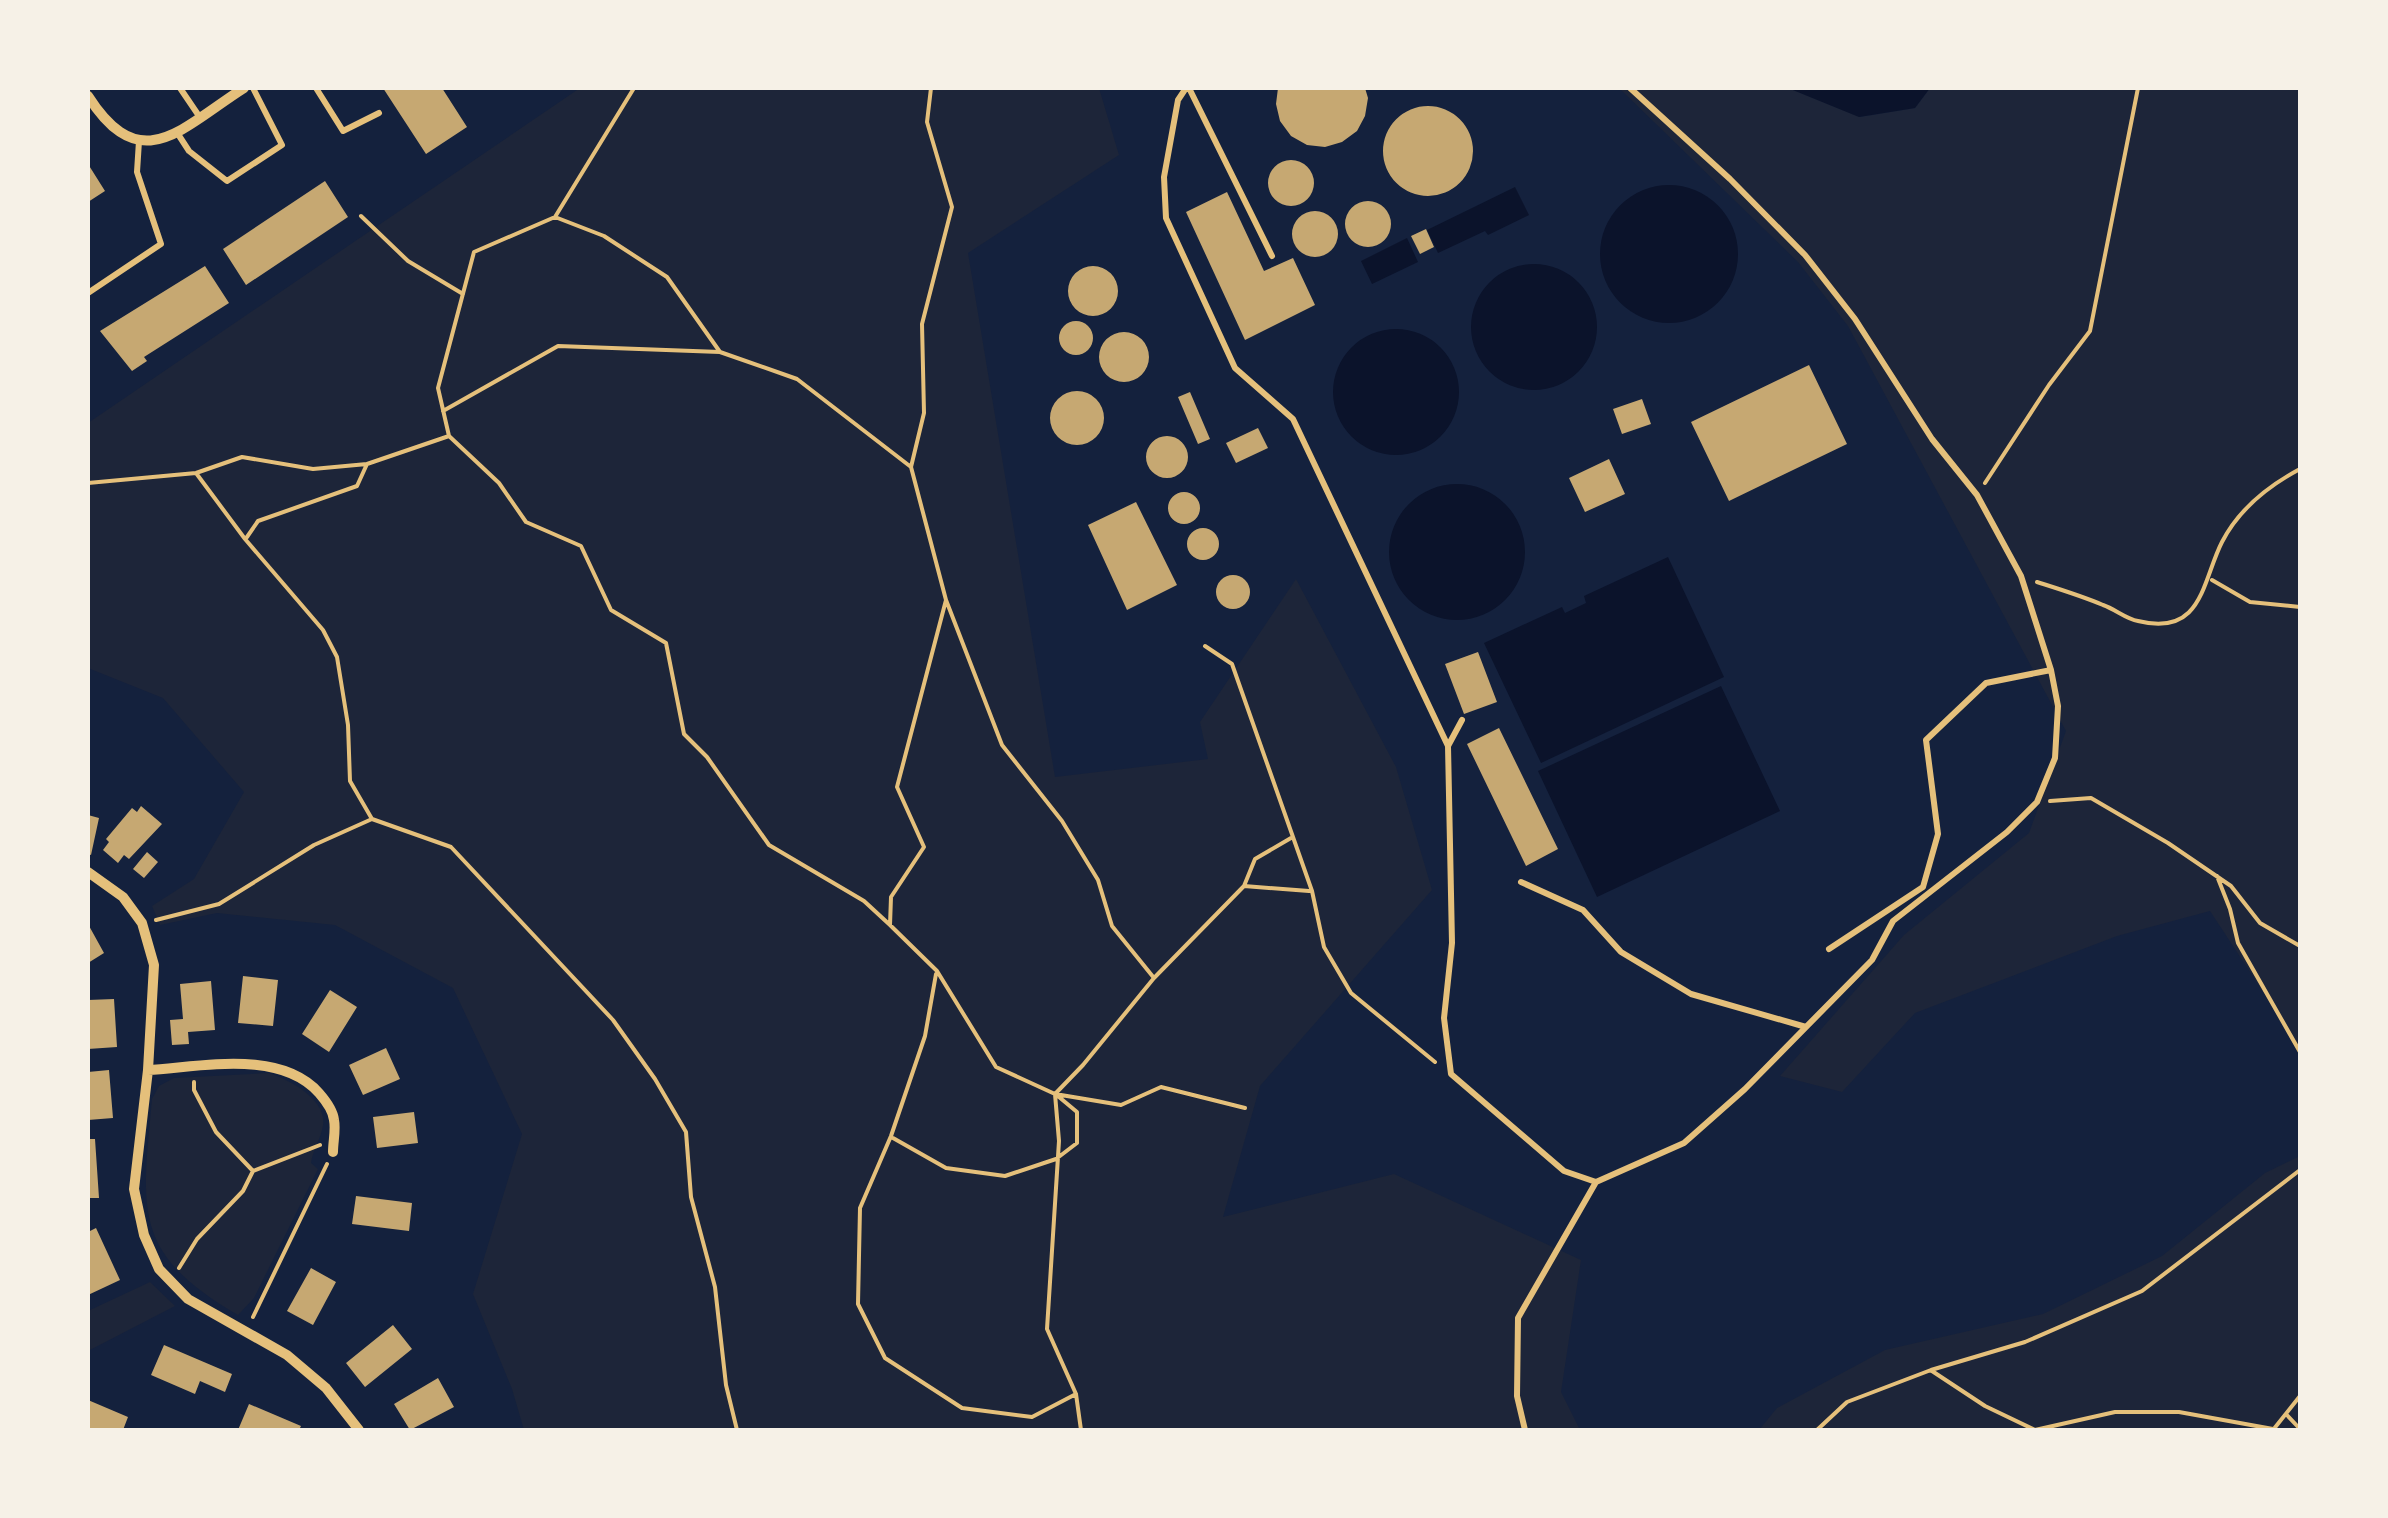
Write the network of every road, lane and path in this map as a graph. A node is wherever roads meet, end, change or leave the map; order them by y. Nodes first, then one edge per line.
1 (180, 88) edge
2 (244, 88) edge
3 (253, 88) edge
4 (316, 88) edge
5 (634, 88) edge
6 (931, 88) edge
7 (1187, 88) edge
8 (1630, 88) edge
9 (2138, 88) edge
10 (88, 96) edge
11 (379, 113) dead end
12 (199, 116) junction
13 (176, 131) junction
14 (139, 142) junction
15 (361, 216) dead end
16 (555, 217) junction
17 (1272, 256) dead end
18 (88, 293) edge
19 (463, 294) junction
20 (720, 352) junction
21 (443, 411) junction
22 (449, 436) junction
23 (367, 464) junction
24 (911, 467) junction
25 (2300, 470) edge
26 (196, 473) junction
27 (88, 483) edge
28 (1977, 495) junction
29 (245, 539) junction
30 (2021, 576) junction
31 (2210, 579) junction
32 (946, 600) junction
33 (2300, 608) edge
34 (1205, 646) dead end
35 (2051, 670) junction
36 (1462, 720) dead end
37 (1448, 746) junction
38 (2036, 802) junction
39 (372, 819) junction
40 (1291, 838) junction
41 (88, 872) edge
42 (2217, 876) junction
43 (1521, 882) dead end
44 (1244, 886) junction
45 (1312, 891) junction
46 (142, 923) junction
47 (890, 925) junction
48 (2300, 946) edge
49 (1830, 950) dead end
50 (936, 971) junction
51 (1154, 978) junction
52 (1806, 1027) junction
53 (2300, 1052) edge
54 (195, 1068) junction
55 (148, 1070) junction
56 (1450, 1074) junction
57 (1055, 1094) junction
58 (1244, 1108) dead end
59 (891, 1136) junction
60 (333, 1146) junction
61 (1056, 1160) junction
62 (2300, 1170) edge
63 (253, 1171) junction
64 (1596, 1182) junction
65 (171, 1281) junction
66 (245, 1330) junction
67 (1930, 1370) junction
68 (1076, 1394) junction
69 (2300, 1396) edge
70 (2286, 1414) junction
71 (2068, 1422) junction
72 (2300, 1428) edge
73 (359, 1430) edge
74 (736, 1430) edge
75 (1081, 1430) edge
76 (1525, 1430) edge
77 (1817, 1430) edge
78 (2035, 1430) edge
79 (2072, 1430) edge
80 (2273, 1430) edge

1 - 12 lane
2 - 12 street
3 - 13 lane
4 - 11 lane
5 - 16 path
6 - 24 path
7 - 17 lane
7 - 37 lane
8 - 28 lane
9 - 28 path
10 - 14 street
12 - 13 street
13 - 14 street
14 - 18 lane
15 - 19 path
16 - 19 path
16 - 20 path
19 - 21 path
20 - 21 path
20 - 24 path
21 - 22 path
22 - 23 path
22 - 47 path
23 - 26 path
23 - 29 path
24 - 32 path
25 - 31 path
26 - 27 path
26 - 29 path
28 - 30 lane
29 - 39 path
30 - 31 path
30 - 35 lane
31 - 33 path
32 - 47 path
32 - 51 path
34 - 40 path
35 - 38 lane
35 - 49 lane
36 - 37 lane
37 - 56 lane
38 - 42 path
38 - 52 lane
39 - 46 path
39 - 74 path
40 - 44 path
40 - 45 path
41 - 46 street
42 - 48 path
42 - 53 path
43 - 52 lane
44 - 45 path
44 - 51 path
45 - 56 path
46 - 55 street
47 - 50 path
50 - 57 path
50 - 59 path
51 - 57 path
52 - 64 lane
54 - 55 street
54 - 60 street
54 - 63 path
55 - 65 street
56 - 64 lane
57 - 58 path
57 - 61 path
57 - 61 path
59 - 61 path
59 - 68 path
60 - 63 path
60 - 66 path
61 - 68 path
62 - 67 path
63 - 65 path
64 - 76 lane
65 - 66 street
66 - 73 street
67 - 77 path
67 - 78 path
68 - 75 path
69 - 70 path
70 - 72 path
70 - 80 path
71 - 78 path
71 - 79 path
71 - 80 path

